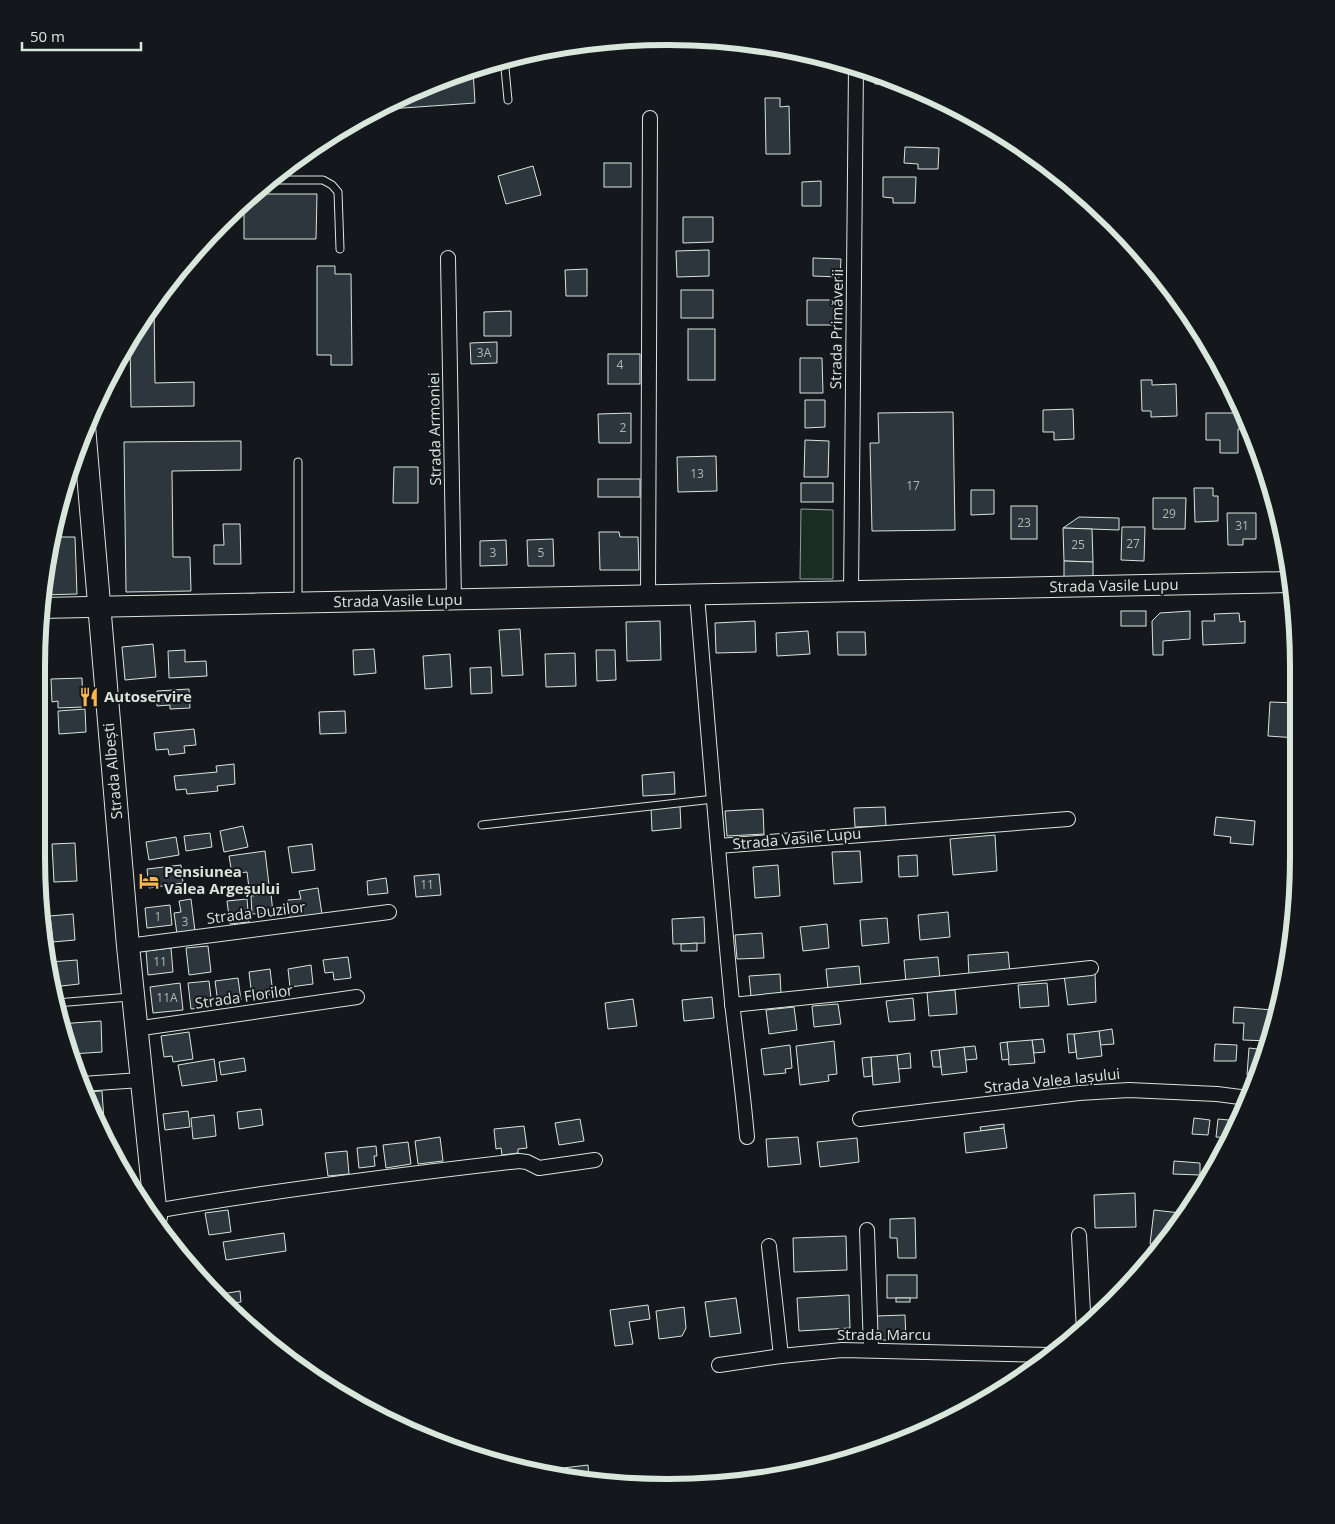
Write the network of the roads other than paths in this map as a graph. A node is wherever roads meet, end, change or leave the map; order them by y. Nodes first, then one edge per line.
1 (505, 66) edge
2 (856, 74) edge
3 (508, 100) dead end
4 (650, 118) dead end
5 (281, 180) edge
6 (340, 249) dead end
7 (448, 258) dead end
8 (86, 446) edge
9 (298, 462) dead end
10 (1284, 582) edge
11 (851, 592) junction
12 (697, 595) junction
13 (648, 596) junction
14 (454, 600) junction
15 (298, 603) junction
16 (48, 608) edge
17 (100, 608) junction
18 (714, 799) junction
19 (1068, 818) dead end
20 (482, 825) dead end
21 (718, 846) junction
22 (389, 912) dead end
23 (128, 946) junction
24 (1091, 968) dead end
25 (132, 997) junction
26 (357, 997) dead end
27 (63, 1002) edge
28 (732, 1005) junction
29 (135, 1029) junction
30 (141, 1080) junction
31 (88, 1084) edge
32 (1242, 1097) edge
33 (860, 1119) dead end
34 (747, 1137) dead end
35 (596, 1160) dead end
36 (156, 1210) edge
37 (158, 1214) edge
38 (867, 1230) dead end
39 (1079, 1235) dead end
40 (769, 1246) dead end
41 (1083, 1320) edge
42 (872, 1349) junction
43 (781, 1356) junction
44 (1038, 1356) edge
45 (719, 1365) dead end

1 - 3 lane
2 - 11 street, Strada Primăverii
4 - 13 street
5 - 6 lane
7 - 14 street, Strada Armoniei
8 - 17 main road, Strada Albești
9 - 15 lane
10 - 11 main road, Strada Vasile Lupu
11 - 12 main road, Strada Vasile Lupu
12 - 13 main road, Strada Vasile Lupu
12 - 18 street, Strada Vasile Lupu
13 - 14 main road, Strada Vasile Lupu
14 - 15 main road, Strada Vasile Lupu
15 - 17 main road, Strada Vasile Lupu
16 - 17 main road, Strada Vasile Lupu
17 - 23 main road, Strada Albești
18 - 20 lane
18 - 21 street, Strada Vasile Lupu
19 - 21 street, Strada Vasile Lupu
21 - 28 street
22 - 23 street, Strada Duzilor
23 - 25 main road, Strada Albești
24 - 28 street
25 - 27 lane
25 - 29 main road, Strada Albești
26 - 29 street, Strada Florilor
28 - 34 street
29 - 30 main road, Strada Albești
30 - 31 street
30 - 36 main road, Strada Albești
32 - 33 street, Strada Valea Iașului
35 - 37 street
38 - 42 street
39 - 41 street
40 - 43 street
42 - 43 street, Strada Marcu
42 - 44 street, Strada Marcu
43 - 45 street, Strada Marcu

